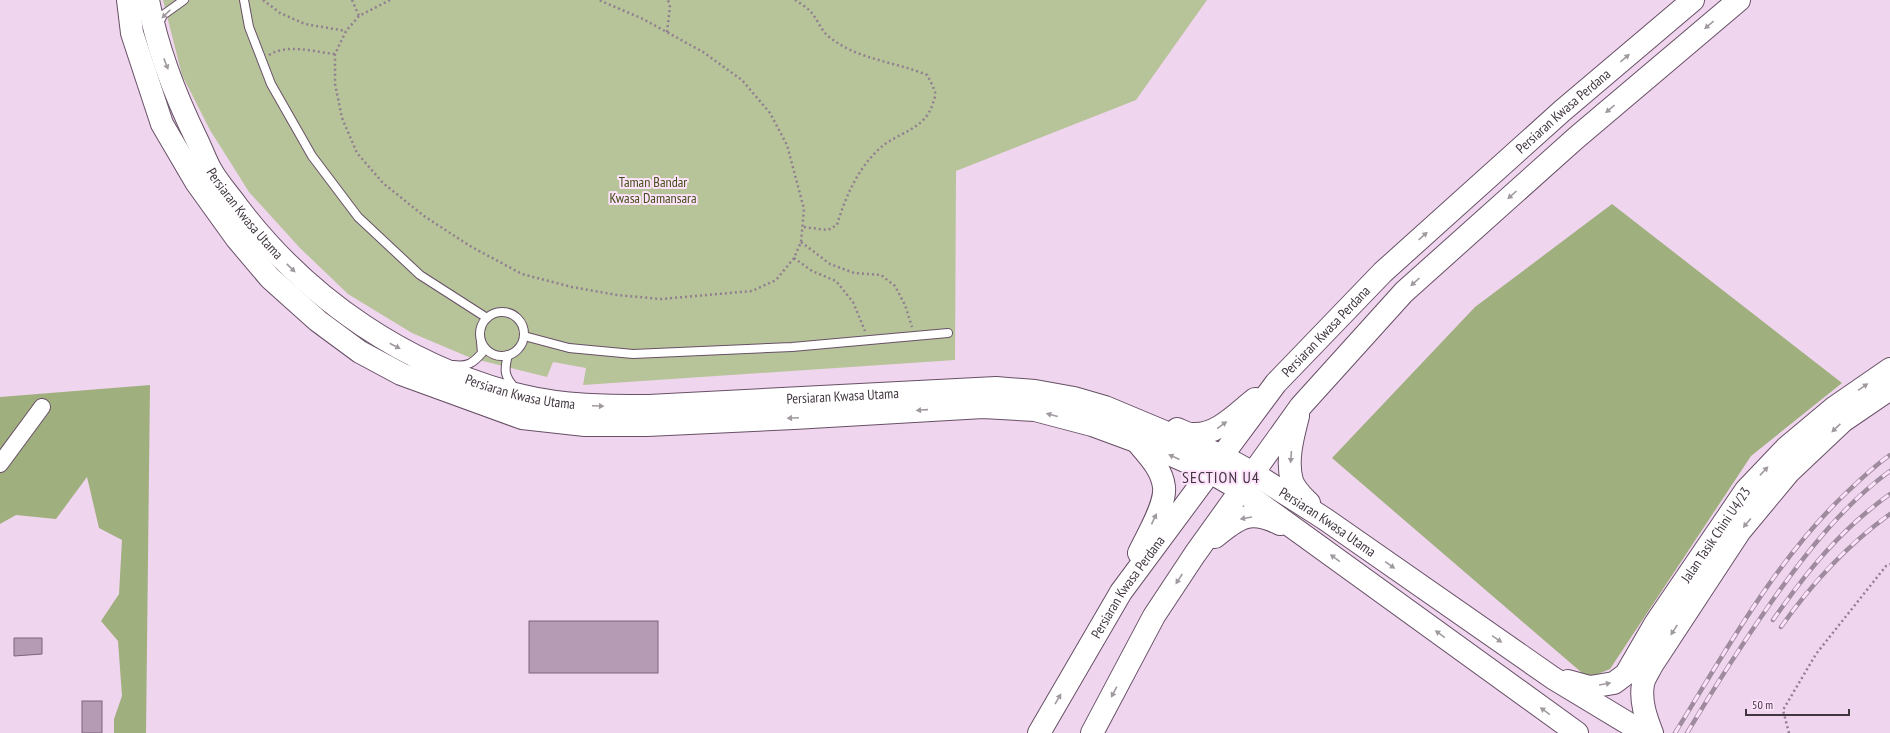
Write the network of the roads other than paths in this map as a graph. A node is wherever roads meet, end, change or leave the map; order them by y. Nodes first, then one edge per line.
1 (128, 0) edge
2 (148, 0) edge
3 (184, 0) edge
4 (244, 0) edge
5 (1693, 0) edge
6 (1739, 0) edge
7 (154, 34) junction
8 (487, 318) junction
9 (948, 333) dead end
10 (524, 336) junction
11 (481, 339) junction
12 (508, 355) junction
13 (421, 359) junction
14 (1890, 369) edge
15 (1276, 383) junction
16 (1890, 389) edge
17 (523, 396) junction
18 (1301, 406) junction
19 (42, 407) dead end
20 (1105, 407) junction
21 (1137, 442) junction
22 (0, 464) edge
23 (1216, 464) junction
24 (1247, 481) junction
25 (1325, 519) junction
26 (1308, 538) junction
27 (1195, 554) junction
28 (1121, 592) junction
29 (1553, 678) junction
30 (1569, 730) edge
31 (1039, 733) edge
32 (1092, 733) edge
33 (1644, 733) edge
34 (1652, 733) edge

21 -> 1 main road, Persiaran Kwasa Utama
2 - 7 main road, Persiaran Kwasa Utama
3 -> 7 lane
4 - 8 lane
15 -> 5 main road, Persiaran Kwasa Perdana
6 -> 18 main road, Persiaran Kwasa Perdana
7 -> 13 main road, Persiaran Kwasa Utama
8 - 10 lane
8 - 11 lane
9 - 10 lane
10 - 12 lane
11 - 12 lane
11 - 13 lane
12 - 17 lane
13 - 17 main road, Persiaran Kwasa Utama
29 -> 14 main road, Jalan Tasik Chini U4/23
20 -> 15 main road
15 - 23 main road, Persiaran Kwasa Perdana
16 -> 34 main road, Jalan Tasik Chini U4/23
17 -> 20 main road, Persiaran Kwasa Utama
18 - 24 main road, Persiaran Kwasa Perdana
18 -> 25 main road
19 - 22 street
20 - 23 main road, Persiaran Kwasa Utama
23 -> 21 main road, Persiaran Kwasa Utama
28 -> 21 main road
23 - 24 main road, Persiaran Kwasa Utama
23 - 28 main road, Persiaran Kwasa Perdana
24 - 25 main road, Persiaran Kwasa Utama
24 - 26 main road, Persiaran Kwasa Utama
24 - 27 main road, Persiaran Kwasa Perdana
25 -> 29 main road, Persiaran Kwasa Utama
26 -> 27 main road
30 -> 26 main road, Persiaran Kwasa Utama
27 -> 32 main road, Persiaran Kwasa Perdana
31 -> 28 main road, Persiaran Kwasa Perdana
29 - 33 main road, Persiaran Kwasa Utama

